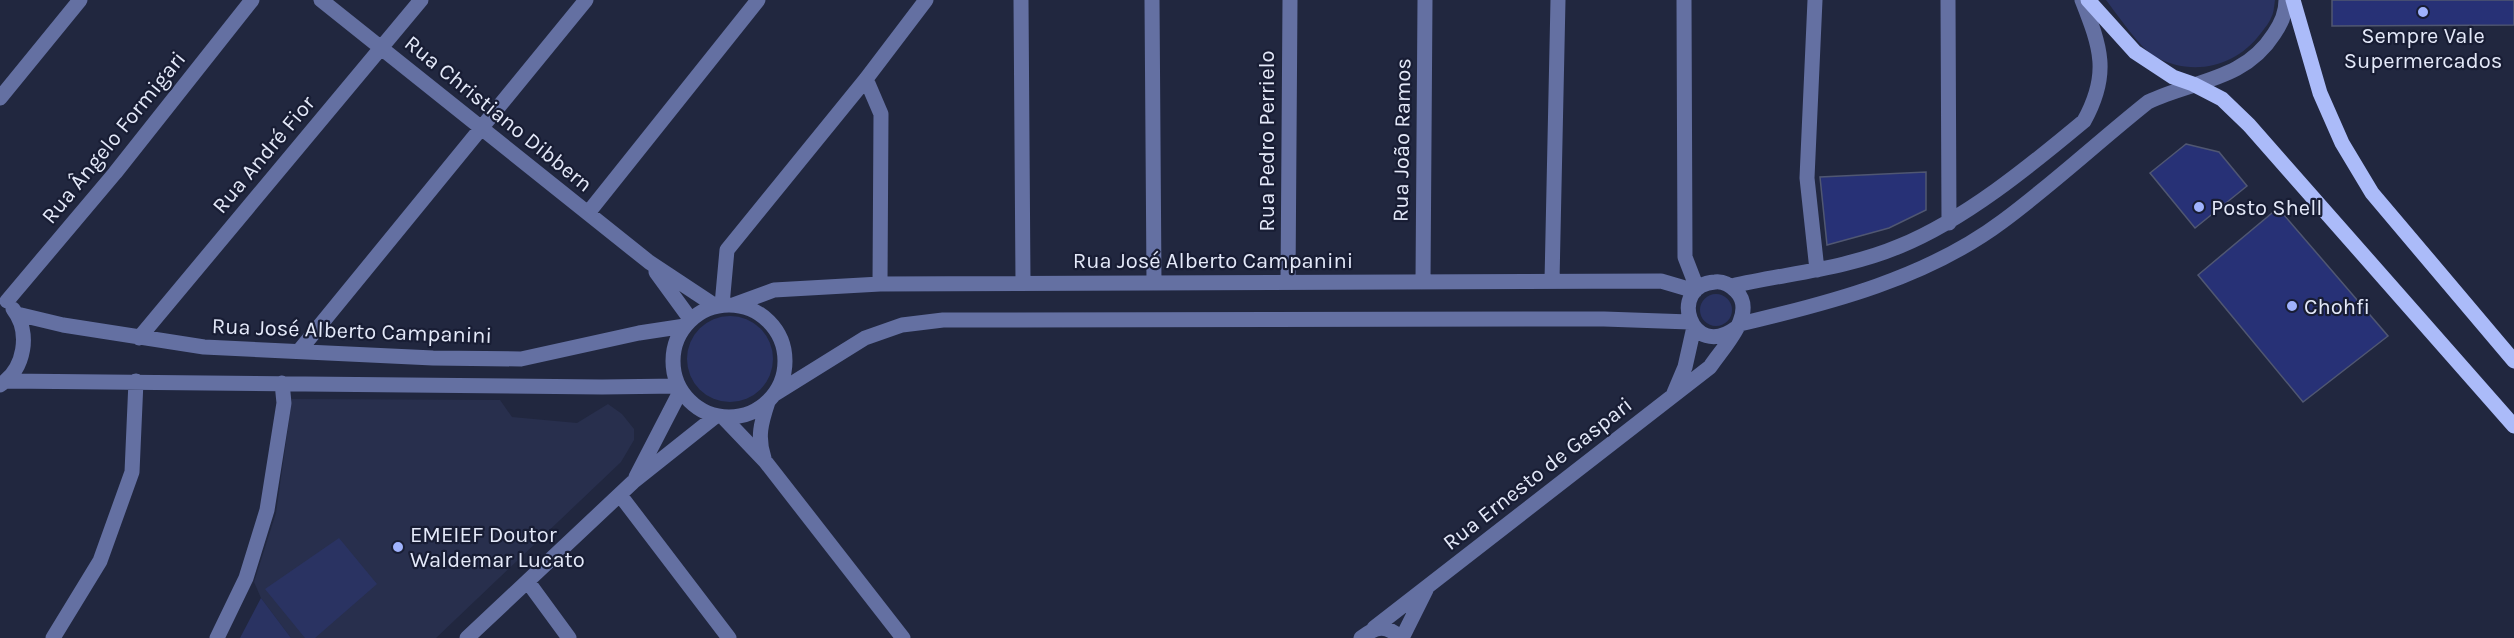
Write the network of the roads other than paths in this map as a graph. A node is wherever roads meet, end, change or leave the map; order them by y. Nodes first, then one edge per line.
1 (80, 0) edge
2 (252, 0) edge
3 (321, 0) edge
4 (422, 0) edge
5 (586, 0) edge
6 (758, 0) edge
7 (926, 0) edge
8 (1022, 0) edge
9 (1152, 0) edge
10 (1290, 0) edge
11 (1425, 0) edge
12 (1558, 0) edge
13 (1684, 0) edge
14 (1815, 0) edge
15 (1948, 0) edge
16 (2082, 0) edge
17 (2088, 0) edge
18 (2286, 0) edge
19 (2293, 0) edge
20 (382, 49) junction
21 (866, 79) junction
22 (2193, 84) junction
23 (0, 98) edge
24 (481, 128) junction
25 (588, 213) junction
26 (1949, 223) junction
27 (649, 262) junction
28 (1817, 270) junction
29 (1423, 281) junction
30 (1552, 281) junction
31 (1154, 282) junction
32 (1288, 282) junction
33 (1023, 283) junction
34 (880, 284) junction
35 (1732, 286) junction
36 (1696, 289) junction
37 (3, 299) edge
38 (723, 305) junction
39 (17, 314) junction
40 (688, 323) junction
41 (1692, 325) junction
42 (1738, 326) junction
43 (138, 338) junction
44 (298, 351) junction
45 (2514, 362) edge
46 (136, 381) junction
47 (3, 383) edge
48 (282, 383) junction
49 (680, 388) junction
50 (1673, 396) junction
51 (771, 398) junction
52 (720, 417) junction
53 (2514, 426) edge
54 (765, 461) junction
55 (633, 483) junction
56 (620, 495) junction
57 (528, 582) junction
58 (1428, 585) junction
59 (1374, 628) junction
60 (54, 638) edge
61 (217, 638) edge
62 (467, 638) edge
63 (569, 638) edge
64 (729, 638) edge
65 (903, 638) edge
66 (1361, 638) edge
67 (1402, 638) edge

1 - 23 street
2 - 37 street, Rua Ângelo Formigari
3 - 20 street, Rua Christiano Dibbern
4 - 20 street, Rua André Fior
5 - 24 street
6 - 25 street
7 - 21 street
8 - 33 street
9 - 31 street
10 - 32 street, Rua Pedro Perrielo
11 - 29 street, Rua João Ramos
12 - 30 street
13 - 36 street
14 - 28 street
15 - 26 street
16 - 26 street
17 - 22 main road
18 - 22 street
19 - 45 main road
20 - 24 street, Rua Christiano Dibbern
20 - 43 street, Rua André Fior
21 - 34 street
21 - 38 street
22 - 42 street
22 - 53 main road
24 - 25 street, Rua Christiano Dibbern
24 - 44 street
25 - 27 street, Rua Christiano Dibbern
26 - 28 street
27 - 38 street, Rua Christiano Dibbern
27 - 40 street, Rua Christiano Dibbern
28 - 35 street
29 - 30 street, Rua José Alberto Campanini
29 - 32 street, Rua José Alberto Campanini
30 - 36 street, Rua José Alberto Campanini
31 - 32 street, Rua José Alberto Campanini
31 - 33 street, Rua José Alberto Campanini
33 - 34 street, Rua José Alberto Campanini
34 - 38 street, Rua José Alberto Campanini
35 - 36 street
35 - 42 street
36 - 41 street
37 - 39 street
38 - 40 street
38 - 51 street
39 - 43 street, Rua José Alberto Campanini
39 - 47 street
40 - 44 street, Rua José Alberto Campanini
40 - 49 street
41 - 42 street
41 - 50 street, Rua Ernesto de Gaspari
41 - 51 street
42 - 50 street, Rua Ernesto de Gaspari
43 - 44 street, Rua José Alberto Campanini
46 - 47 street
46 - 48 street
46 - 60 street
48 - 49 street
48 - 61 street
49 - 52 street
49 - 55 street
50 - 58 street, Rua Ernesto de Gaspari
51 - 52 street
51 - 54 street
52 - 54 street
52 - 55 street
54 - 65 street
55 - 56 street
56 - 57 street
56 - 64 street
57 - 62 street
57 - 63 street
58 - 59 street, Rua Ernesto de Gaspari
58 - 67 street, Rua Ernesto de Gaspari
59 - 66 street, Rua Ernesto de Gaspari
59 - 67 street

